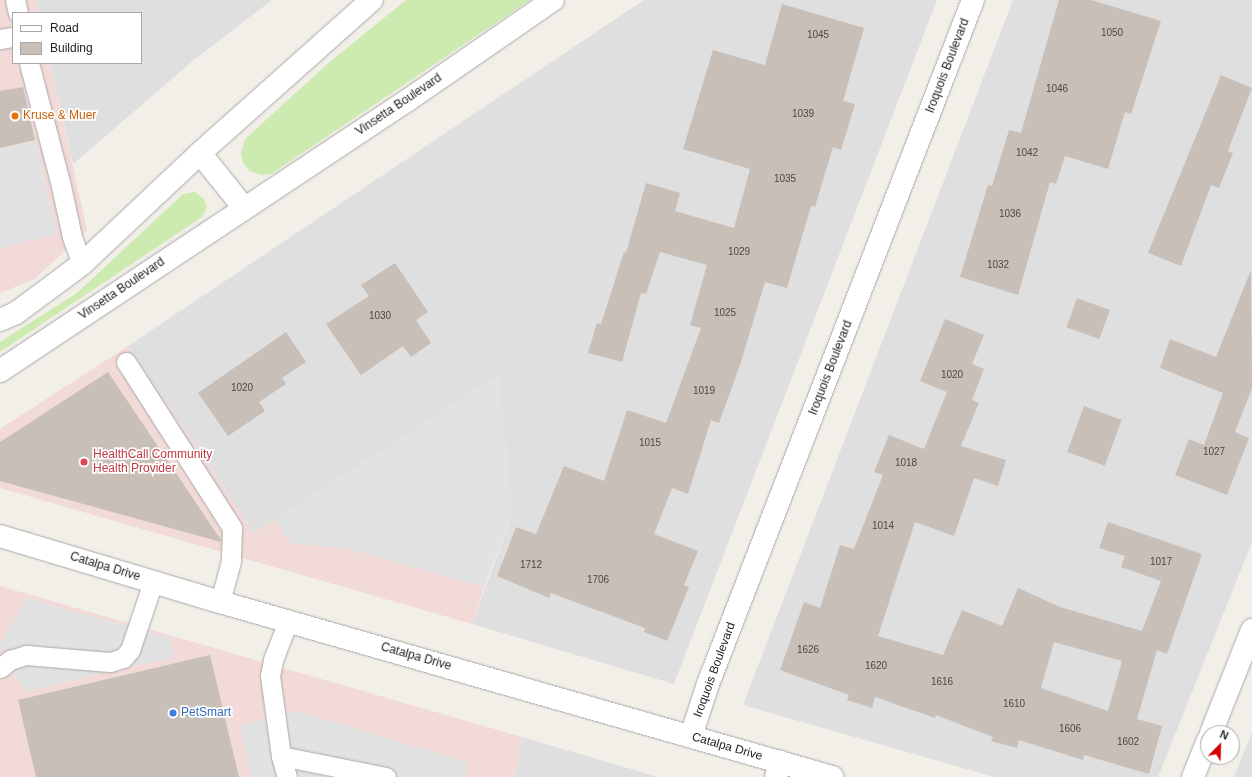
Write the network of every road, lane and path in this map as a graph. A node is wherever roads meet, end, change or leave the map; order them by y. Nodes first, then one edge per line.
1 (15, 0) edge
2 (372, 0) edge
3 (553, 0) edge
4 (973, 0) edge
5 (18, 12) edge
6 (12, 37) edge
7 (0, 40) edge
8 (29, 64) edge
9 (200, 153) junction
10 (244, 208) junction
11 (82, 264) junction
12 (0, 320) edge
13 (126, 362) dead end
14 (0, 371) edge
15 (0, 536) edge
16 (154, 582) junction
17 (220, 602) junction
18 (288, 620) junction
19 (1252, 630) edge
20 (0, 668) edge
21 (1214, 725) edge
22 (691, 736) junction
23 (281, 756) junction
24 (1200, 760) edge
25 (778, 770) edge
26 (287, 777) edge
27 (386, 777) edge
28 (832, 777) edge
29 (1193, 777) edge

1 - 5 lane
2 - 9 street
3 - 10 street, Vinsetta Boulevard
4 - 22 street, Iroquois Boulevard
6 - 7 lane
8 - 11 lane
9 - 10 street
9 - 11 street
10 - 14 street, Vinsetta Boulevard
11 - 12 street
13 - 17 lane
15 - 16 street, Catalpa Drive
16 - 17 street, Catalpa Drive
16 - 20 lane
17 - 18 street, Catalpa Drive
18 - 22 street, Catalpa Drive
18 - 23 lane
19 - 21 street
22 - 25 street, Catalpa Drive
23 - 26 lane
23 - 27 lane
24 - 29 street
25 - 28 street, Catalpa Drive

